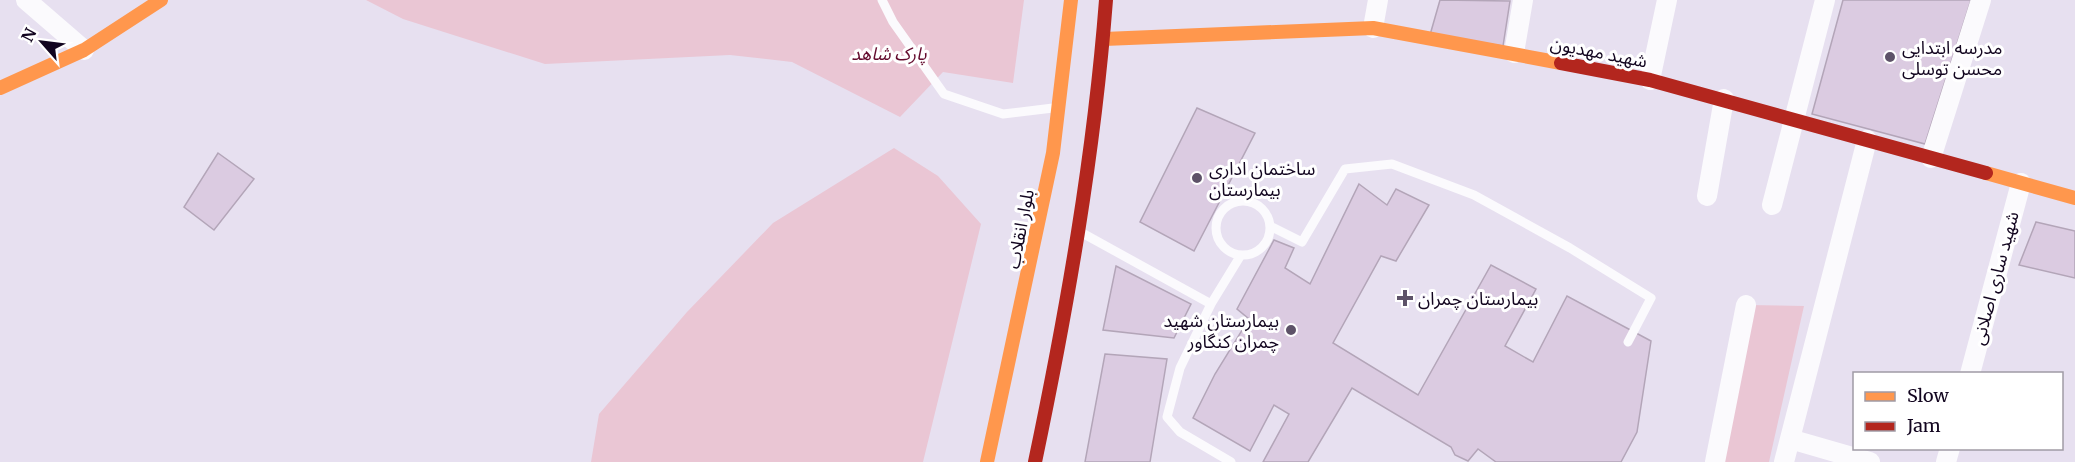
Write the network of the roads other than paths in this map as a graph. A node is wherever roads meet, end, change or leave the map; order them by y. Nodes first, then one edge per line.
1 (26, 0) edge
2 (161, 0) edge
3 (882, 0) edge
4 (1071, 0) edge
5 (1106, 0) edge
6 (1378, 0) edge
7 (1523, 0) edge
8 (1667, 0) edge
9 (1826, 0) edge
10 (1981, 0) edge
11 (1373, 28) junction
12 (1104, 39) junction
13 (84, 50) junction
14 (1514, 53) junction
15 (1650, 80) junction
16 (0, 88) edge
17 (1724, 99) junction
18 (1059, 107) junction
19 (1794, 119) junction
20 (1867, 140) junction
21 (1931, 158) junction
22 (2021, 183) junction
23 (1707, 196) dead end
24 (2075, 198) edge
25 (1772, 205) dead end
26 (1270, 226) junction
27 (1079, 231) junction
28 (1241, 255) junction
29 (1211, 304) junction
30 (1746, 305) dead end
31 (1628, 342) dead end
32 (1971, 372) edge
33 (1790, 440) junction
34 (987, 462) edge
35 (1035, 462) edge
36 (1230, 462) edge
37 (1715, 462) edge
38 (1784, 462) edge
39 (1870, 462) edge

1 - 13 street
2 - 13 street
3 - 18 lane
4 - 18 street, بلوار انقلاب
5 - 12 street
6 - 11 street
7 - 14 street
8 - 15 street
9 - 19 street
10 - 21 street
11 - 12 street, شهید مهدیون
11 - 14 street, شهید مهدیون
12 - 27 street
13 - 16 street
14 - 15 street, شهید مهدیون
15 - 17 street, شهید مهدیون
17 - 19 street, شهید مهدیون
17 - 23 street
18 - 34 street, بلوار انقلاب
19 - 20 street, شهید مهدیون
19 - 25 street
20 - 21 street, شهید مهدیون
20 - 33 street
21 - 22 street, شهید مهدیون
22 - 24 street, شهید مهدیون
22 - 32 street, شهید ساری اصلانی
26 - 28 lane
26 - 28 lane
26 - 31 lane
27 - 29 lane
27 - 35 street
28 - 29 lane
29 - 36 lane
30 - 37 street
33 - 38 street
33 - 39 street

